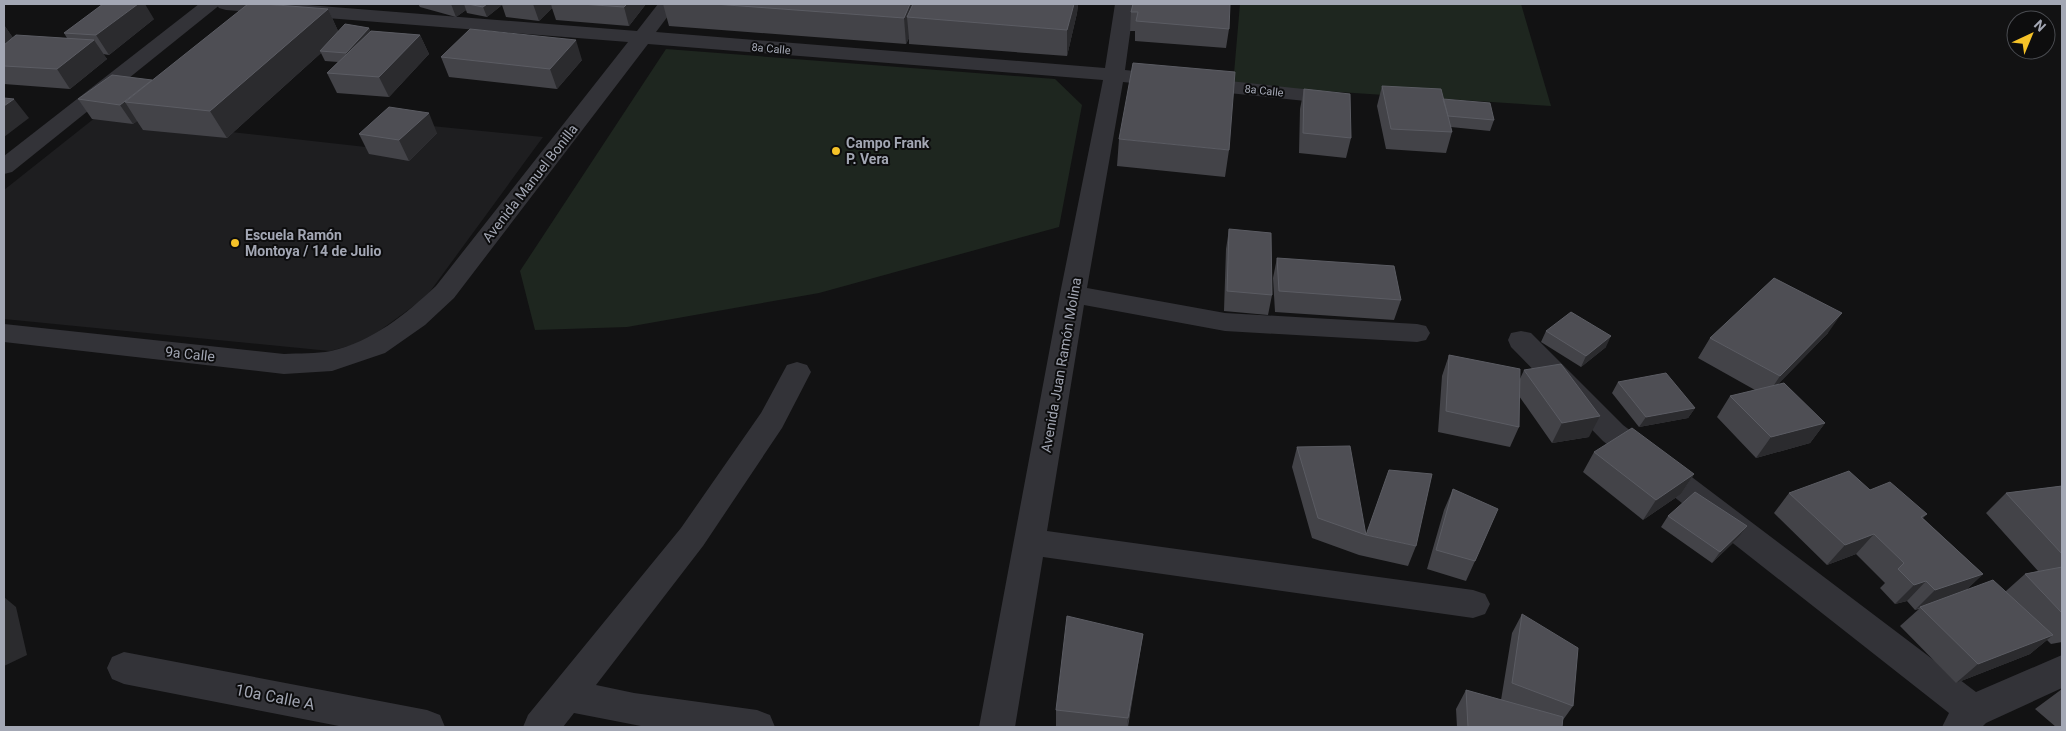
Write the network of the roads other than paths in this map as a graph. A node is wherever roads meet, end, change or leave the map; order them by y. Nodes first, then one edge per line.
1 (211, 4) edge
2 (226, 4) edge
3 (668, 4) edge
4 (1125, 4) edge
5 (643, 38) junction
6 (1114, 75) junction
7 (1315, 96) edge
8 (4, 167) edge
9 (1073, 294) junction
10 (4, 333) edge
11 (1417, 333) dead end
12 (1521, 340) dead end
13 (375, 346) joint
14 (797, 372) dead end
15 (1030, 542) junction
16 (1473, 604) dead end
17 (124, 668) dead end
18 (2062, 671) edge
19 (567, 695) junction
20 (1967, 719) edge
21 (427, 727) edge
22 (541, 727) edge
23 (757, 727) edge
24 (997, 727) edge

1 - 8 street
2 - 5 street, 8a Calle
3 - 5 street, Avenida Manuel Bonilla
4 - 6 street, Avenida Juan Ramón Molina
5 - 6 street, 8a Calle
5 - 13 street, Avenida Manuel Bonilla
6 - 7 street, 8a Calle
6 - 9 street, Avenida Juan Ramón Molina
9 - 11 street
9 - 15 street, Avenida Juan Ramón Molina
10 - 13 street, 9a Calle
12 - 20 street
14 - 19 street
15 - 16 street
15 - 24 street, Avenida Juan Ramón Molina
17 - 21 street, 10a Calle A
18 - 20 street
19 - 22 street
19 - 23 street

